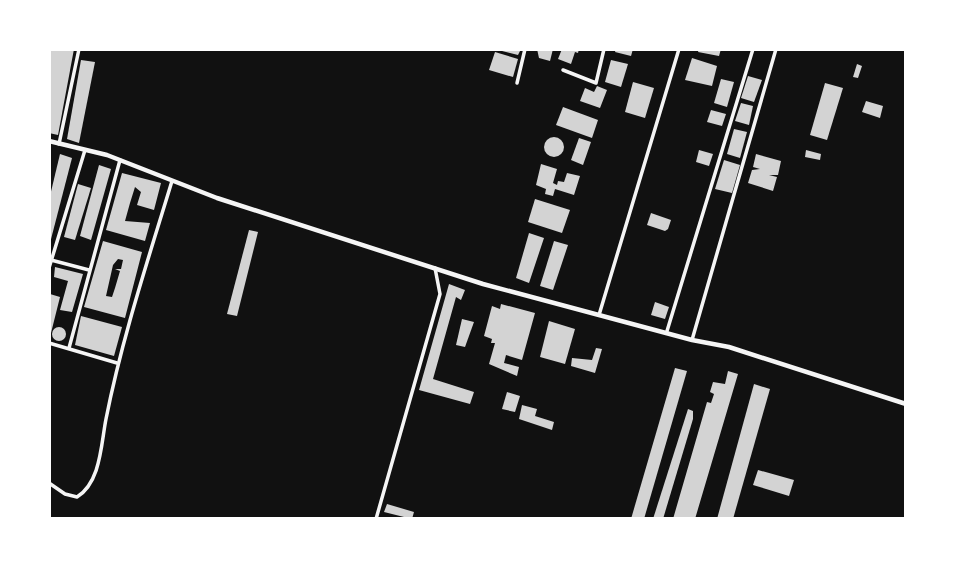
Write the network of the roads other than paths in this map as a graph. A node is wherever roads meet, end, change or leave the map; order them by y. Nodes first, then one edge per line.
1 (79, 49) edge
2 (525, 49) edge
3 (604, 49) edge
4 (679, 49) edge
5 (753, 49) edge
6 (776, 49) edge
7 (563, 70) dead end
8 (517, 83) dead end
9 (49, 141) edge
10 (59, 144) junction
11 (85, 150) junction
12 (120, 160) junction
13 (172, 180) junction
14 (50, 260) edge
15 (49, 268) edge
16 (435, 268) junction
17 (89, 270) junction
18 (599, 315) junction
19 (667, 331) junction
20 (692, 340) junction
21 (49, 343) edge
22 (69, 348) junction
23 (117, 363) junction
24 (906, 404) edge
25 (49, 484) edge
26 (376, 519) edge

1 - 10 street
2 - 8 street
3 - 7 street
4 - 18 street
5 - 19 street
6 - 20 street
9 - 10 street
10 - 11 street
11 - 12 street
11 - 14 street
12 - 13 street
12 - 17 street
13 - 16 street
13 - 23 street
14 - 15 street
14 - 17 street
16 - 18 street
16 - 26 street
17 - 22 street
18 - 19 street
19 - 20 street
20 - 24 street
21 - 22 street
22 - 23 street
23 - 25 street

